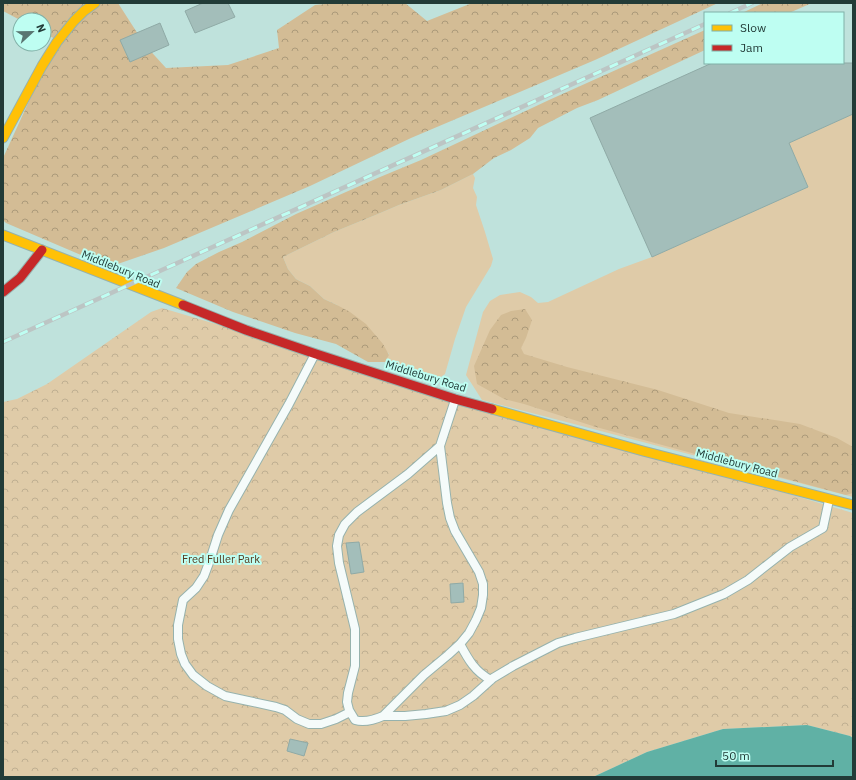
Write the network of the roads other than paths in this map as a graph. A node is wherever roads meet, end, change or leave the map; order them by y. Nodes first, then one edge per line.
1 (95, 3) edge
2 (3, 138) edge
3 (3, 235) edge
4 (42, 250) junction
5 (3, 292) edge
6 (316, 354) junction
7 (455, 399) junction
8 (440, 446) junction
9 (829, 499) junction
10 (853, 505) edge
11 (460, 644) junction
12 (490, 680) junction
13 (350, 712) junction
14 (383, 716) junction

1 - 2 street
3 - 4 street, Middlebury Road
4 - 5 street
4 - 6 street, Middlebury Road
6 - 7 street, Middlebury Road
6 - 13 lane
7 - 8 lane
7 - 9 street, Middlebury Road
8 - 11 lane
8 - 13 lane
9 - 10 street, Middlebury Road
9 - 12 lane
11 - 12 lane
11 - 14 lane
12 - 14 lane
13 - 14 lane

